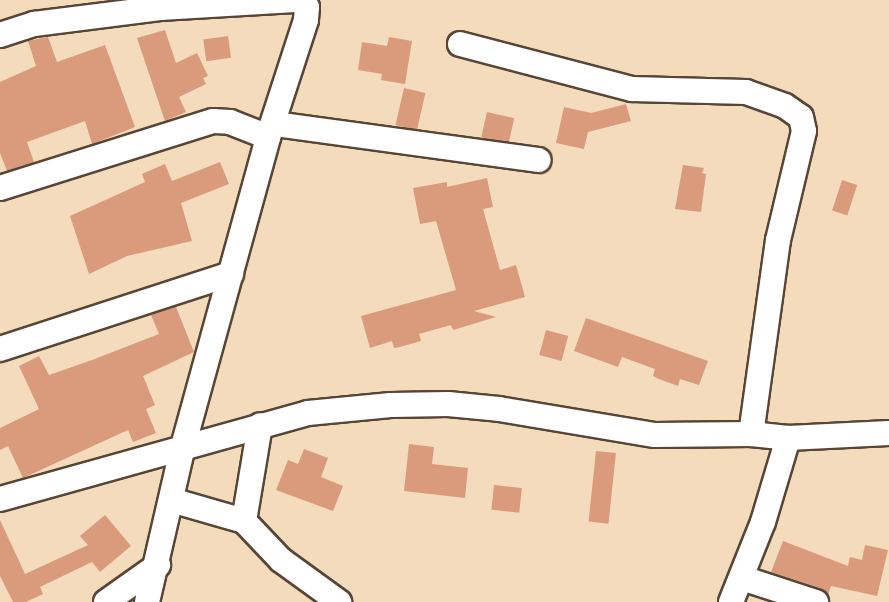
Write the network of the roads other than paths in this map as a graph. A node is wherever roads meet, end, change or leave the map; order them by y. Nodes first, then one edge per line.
1 (295, 0) edge
2 (299, 0) edge
3 (0, 35) edge
4 (460, 44) dead end
5 (271, 131) junction
6 (539, 160) dead end
7 (0, 188) edge
8 (231, 274) junction
9 (0, 349) edge
10 (260, 424) junction
11 (889, 433) edge
12 (751, 434) junction
13 (788, 438) junction
14 (182, 450) junction
15 (0, 499) edge
16 (171, 500) junction
17 (244, 521) junction
18 (158, 565) junction
19 (742, 578) junction
20 (106, 602) edge
21 (147, 602) edge
22 (339, 602) edge
23 (731, 602) edge
24 (816, 602) edge

1 - 3 street
2 - 5 street
4 - 12 street
5 - 6 street
5 - 7 street
5 - 8 street
8 - 9 street
8 - 14 street
10 - 12 street
10 - 14 street
10 - 17 street
11 - 13 street
12 - 13 street
13 - 19 street
14 - 15 street
14 - 16 street
16 - 17 street
16 - 18 street
17 - 22 street
18 - 20 street
18 - 21 street
19 - 23 street
19 - 24 street

